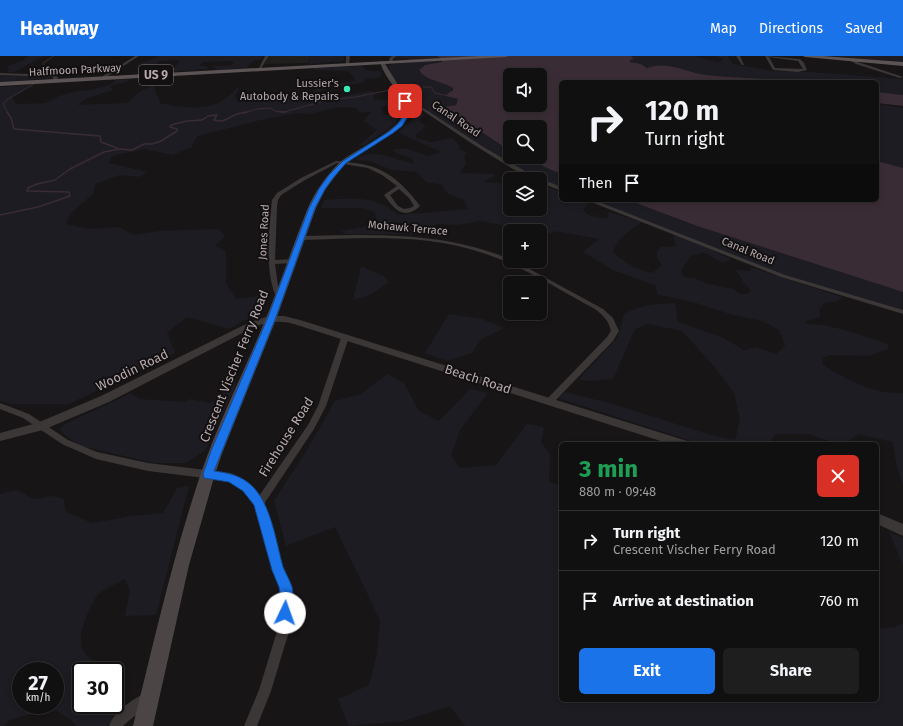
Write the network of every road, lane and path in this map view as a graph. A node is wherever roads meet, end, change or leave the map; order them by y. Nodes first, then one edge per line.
1 (137, 56) edge
2 (267, 56) edge
3 (348, 56) edge
4 (506, 56) edge
5 (738, 56) edge
6 (767, 56) edge
7 (805, 56) edge
8 (392, 59) edge
9 (852, 60) junction
10 (382, 62) junction
11 (348, 64) junction
12 (743, 64) dead end
13 (903, 64) edge
14 (259, 69) junction
15 (0, 74) edge
16 (900, 77) dead end
17 (102, 78) junction
18 (55, 81) junction
19 (0, 84) edge
20 (405, 101) junction
21 (344, 162) junction
22 (523, 172) edge
23 (547, 183) edge
24 (400, 186) junction
25 (559, 188) edge
26 (594, 202) edge
27 (301, 238) junction
28 (503, 258) edge
29 (293, 261) junction
30 (272, 262) junction
31 (523, 268) edge
32 (279, 297) junction
33 (903, 312) edge
34 (272, 317) junction
35 (345, 337) junction
36 (550, 401) junction
37 (0, 406) edge
38 (40, 426) junction
39 (0, 437) edge
40 (678, 442) edge
41 (208, 474) junction
42 (259, 503) junction
43 (879, 519) edge
44 (903, 530) edge
45 (150, 697) junction
46 (115, 726) edge
47 (143, 726) edge
48 (250, 726) edge

1 - 17 street
2 - 14 street
3 - 11 street
4 - 8 main road, US 9
5 - 12 street
6 - 6 street
7 - 9 main road
8 - 10 main road, Halfmoon Parkway / US 9
9 - 13 main road
9 - 16 street
10 - 11 main road, Halfmoon Parkway / US 9
10 - 20 main road
11 - 14 main road, Halfmoon Parkway / US 9
14 - 17 main road, Halfmoon Parkway / US 9
15 - 18 street
17 - 18 main road, Halfmoon Parkway / US 9
18 - 19 main road, Halfmoon Parkway / US 9
20 - 21 main road, Crescent Vischer Ferry Road
20 - 22 street, Canal Road
21 - 24 street
21 - 27 main road, Crescent Vischer Ferry Road
21 - 30 street, Jones Road
23 - 25 street, Canal Road
24 - 24 street
26 - 33 street, Canal Road
27 - 28 street, Mohawk Terrace
27 - 29 main road, Crescent Vischer Ferry Road
29 - 30 street
29 - 32 main road, Crescent Vischer Ferry Road
30 - 32 street, Jones Road
31 - 36 street, Mohawk Terrace
32 - 34 main road, Crescent Vischer Ferry Road
34 - 35 street, Beach Road
34 - 38 street, Woodin Road
34 - 41 main road, Crescent Vischer Ferry Road
35 - 36 street, Beach Road
35 - 42 street, Firehouse Road
36 - 40 street, Beach Road
37 - 38 street, Firehouse Road
38 - 39 street, Woodin Road
38 - 41 street, Firehouse Road
41 - 42 street, Firehouse Road
41 - 45 main road, Crescent Vischer Ferry Road
42 - 48 street, Firehouse Road
43 - 44 street
45 - 46 street
45 - 47 main road, Crescent Vischer Ferry Road

